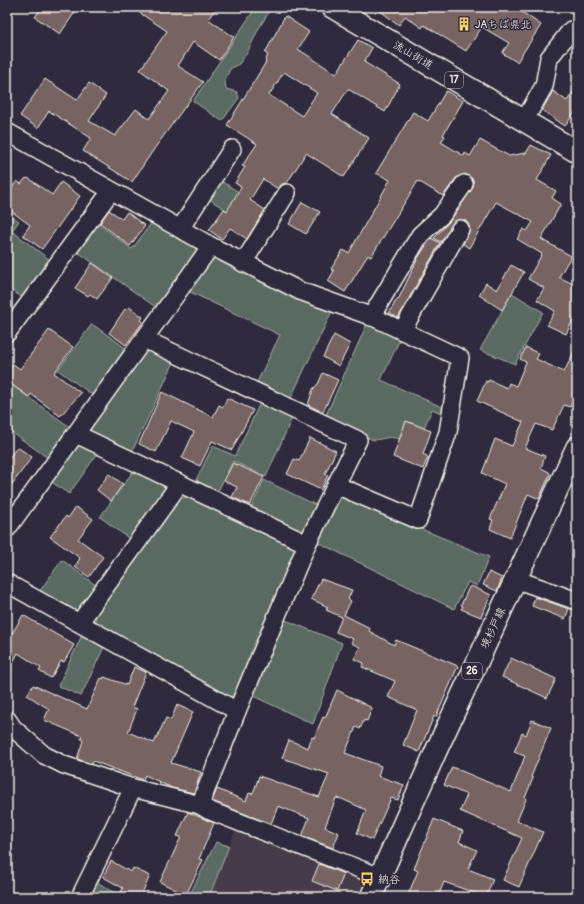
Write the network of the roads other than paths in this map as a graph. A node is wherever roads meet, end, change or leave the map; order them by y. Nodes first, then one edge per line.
1 (332, 7) edge
2 (570, 30) dead end
3 (524, 121) junction
4 (8, 134) edge
5 (232, 150) dead end
6 (577, 152) edge
7 (464, 184) dead end
8 (111, 191) junction
9 (286, 193) dead end
10 (180, 229) junction
11 (460, 229) dead end
12 (211, 246) junction
13 (243, 263) junction
14 (371, 317) junction
15 (402, 331) junction
16 (7, 333) edge
17 (144, 339) junction
18 (76, 434) junction
19 (577, 447) edge
20 (180, 483) junction
21 (336, 485) junction
22 (7, 529) edge
23 (307, 544) junction
24 (515, 579) junction
25 (7, 583) edge
26 (577, 601) edge
27 (80, 622) junction
28 (237, 711) junction
29 (7, 719) edge
30 (133, 788) junction
31 (200, 805) junction
32 (380, 877) junction
33 (80, 897) edge
34 (371, 897) edge

1 - 3 main road, 流山街道 / 17
2 - 3 street
3 - 6 main road, 流山街道 / 17
4 - 8 street
5 - 10 street
7 - 14 street
8 - 10 street
8 - 16 street
9 - 13 street
10 - 12 street
11 - 15 street
12 - 13 street
12 - 17 street
13 - 14 street
14 - 15 street
15 - 21 street
17 - 18 street
17 - 21 street
18 - 20 street
18 - 22 street
19 - 24 main road, 境杉戸線 / 26
20 - 23 street
20 - 27 street
21 - 23 street
23 - 28 street
24 - 26 street
24 - 32 main road, 境杉戸線 / 26
25 - 27 street
27 - 28 street
28 - 31 street
29 - 30 street
30 - 31 street
30 - 33 street
31 - 32 street
32 - 34 main road, 境杉戸線 / 26

